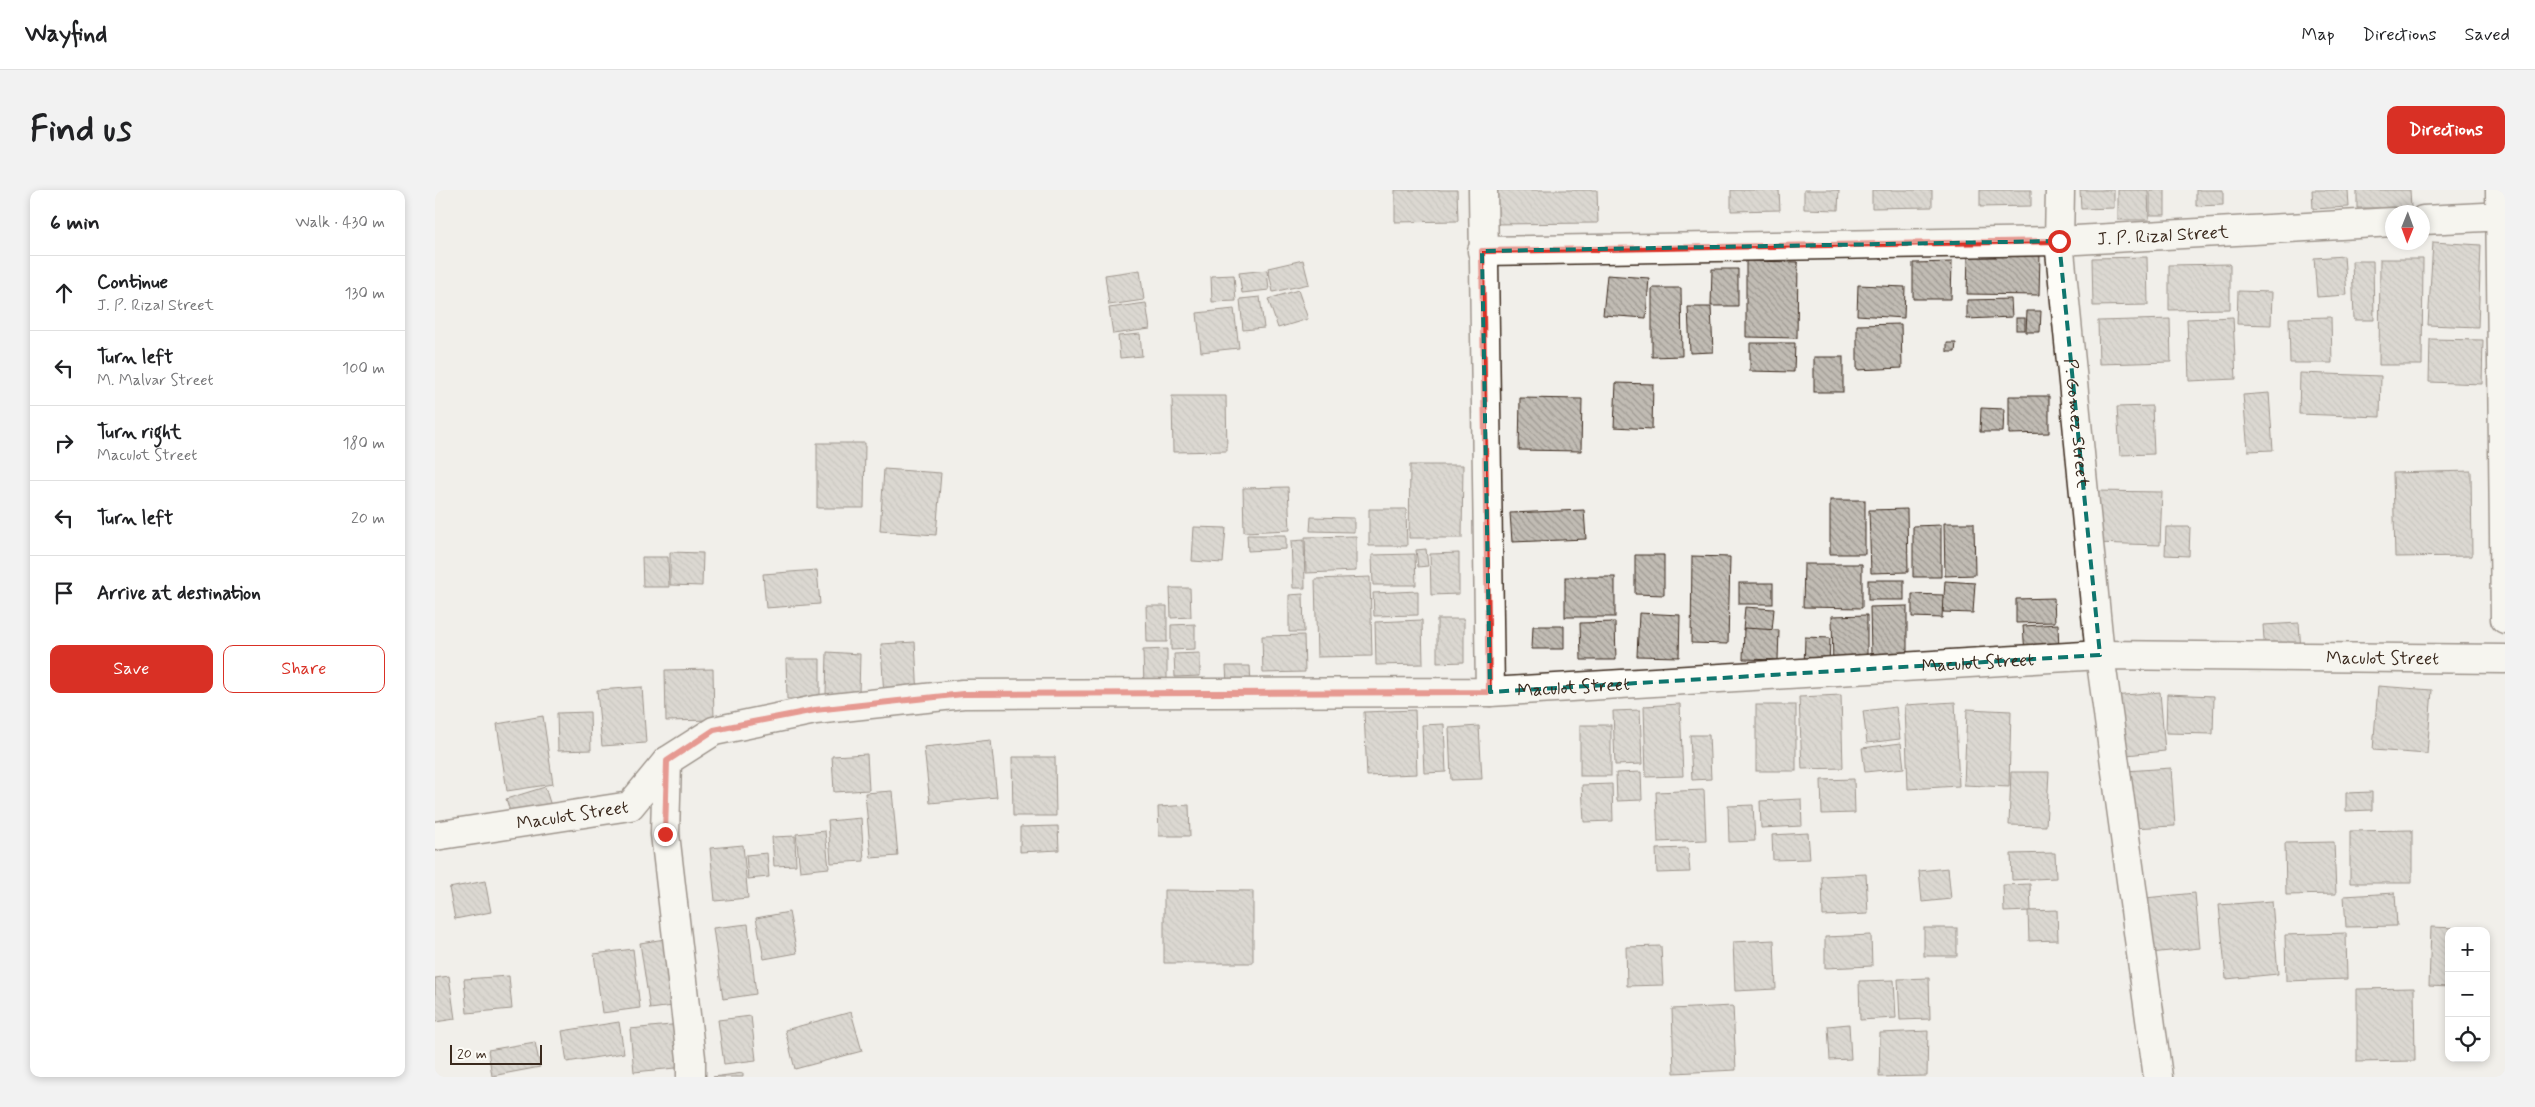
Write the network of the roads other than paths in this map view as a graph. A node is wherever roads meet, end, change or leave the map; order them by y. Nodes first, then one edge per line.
1 (1483, 190) edge
2 (2060, 190) edge
3 (2502, 207) edge
4 (2430, 219) edge
5 (2385, 222) edge
6 (2059, 241) junction
7 (1482, 251) junction
8 (2505, 619) edge
9 (2100, 655) junction
10 (2505, 659) edge
11 (1489, 692) junction
12 (667, 761) junction
13 (435, 836) edge
14 (691, 1077) edge
15 (2158, 1077) edge

1 - 7 street
2 - 6 street, P. Gomez Street
3 - 4 street
3 - 8 street
5 - 6 street, J. P. Rizal Street
6 - 7 street, J. P. Rizal Street
6 - 9 street, P. Gomez Street
7 - 11 street
9 - 10 street, Maculot Street
9 - 11 street, Maculot Street
9 - 15 street, P. Gomez Street
11 - 12 street, Maculot Street
12 - 13 street, Maculot Street
12 - 14 street

